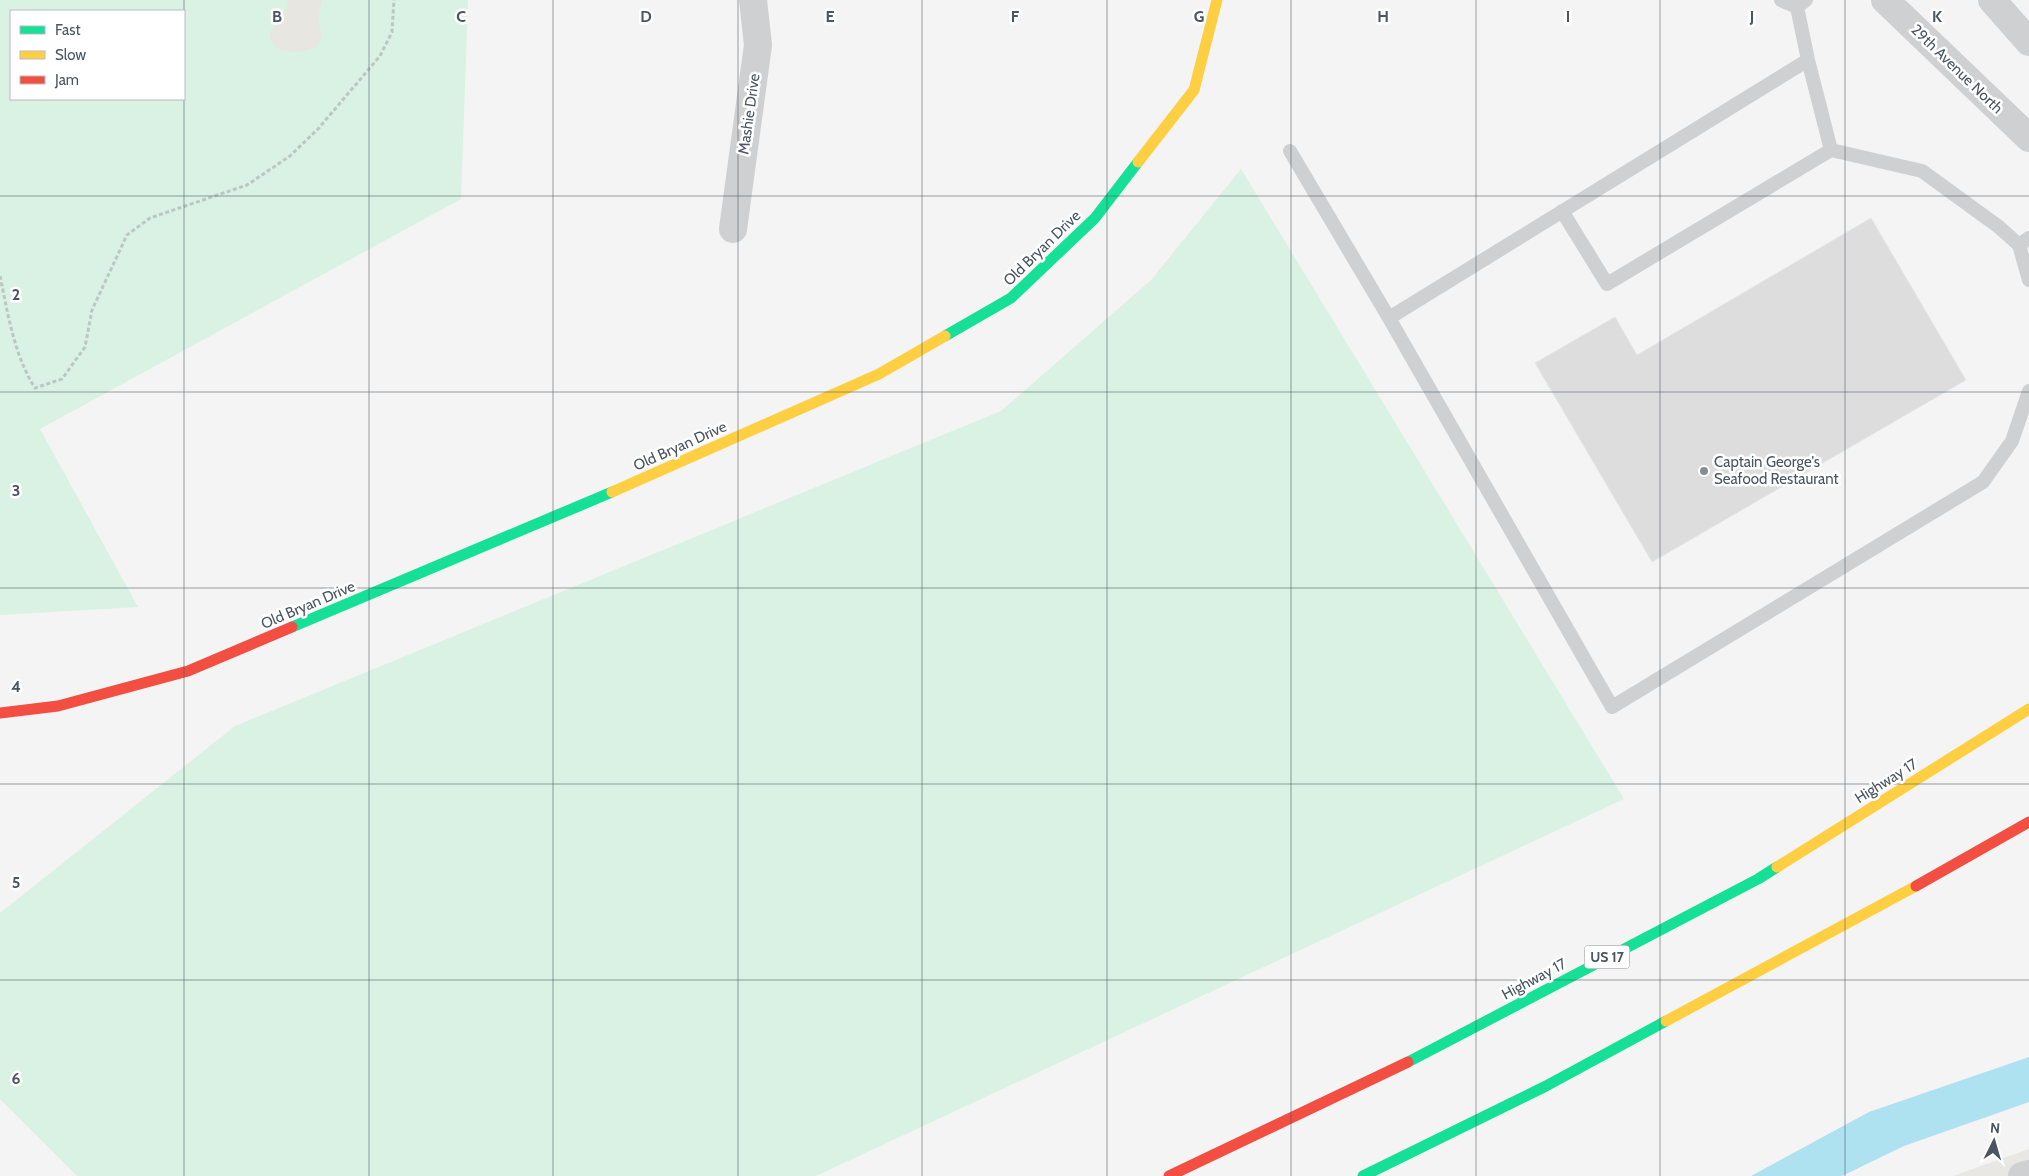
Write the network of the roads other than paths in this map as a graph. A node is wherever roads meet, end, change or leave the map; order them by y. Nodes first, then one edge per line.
1 (753, 0) edge
2 (1217, 0) edge
3 (1781, 0) edge
4 (1885, 0) edge
5 (1992, 0) edge
6 (1801, 4) edge
7 (2029, 42) edge
8 (1808, 60) junction
9 (2029, 138) edge
10 (1831, 150) junction
11 (1290, 151) dead end
12 (1562, 211) junction
13 (733, 229) dead end
14 (2024, 241) edge
15 (2029, 280) edge
16 (1389, 318) junction
17 (2029, 391) edge
18 (2029, 709) edge
19 (0, 713) edge
20 (2029, 822) edge
21 (2029, 1174) edge
22 (1169, 1176) edge
23 (1363, 1176) edge
24 (2022, 1176) edge

1 - 13 street, Mashie Drive
2 - 19 main road, Old Bryan Drive
3 - 6 lane
4 - 9 street, 29th Avenue North
5 - 7 street
6 - 8 lane
8 - 10 lane
8 - 12 lane
10 - 12 lane
10 - 14 lane
11 - 16 lane
12 - 16 lane
14 - 15 lane
16 - 17 lane
18 - 22 main road, Highway 17 / US 17
20 - 23 main road
21 - 24 street

